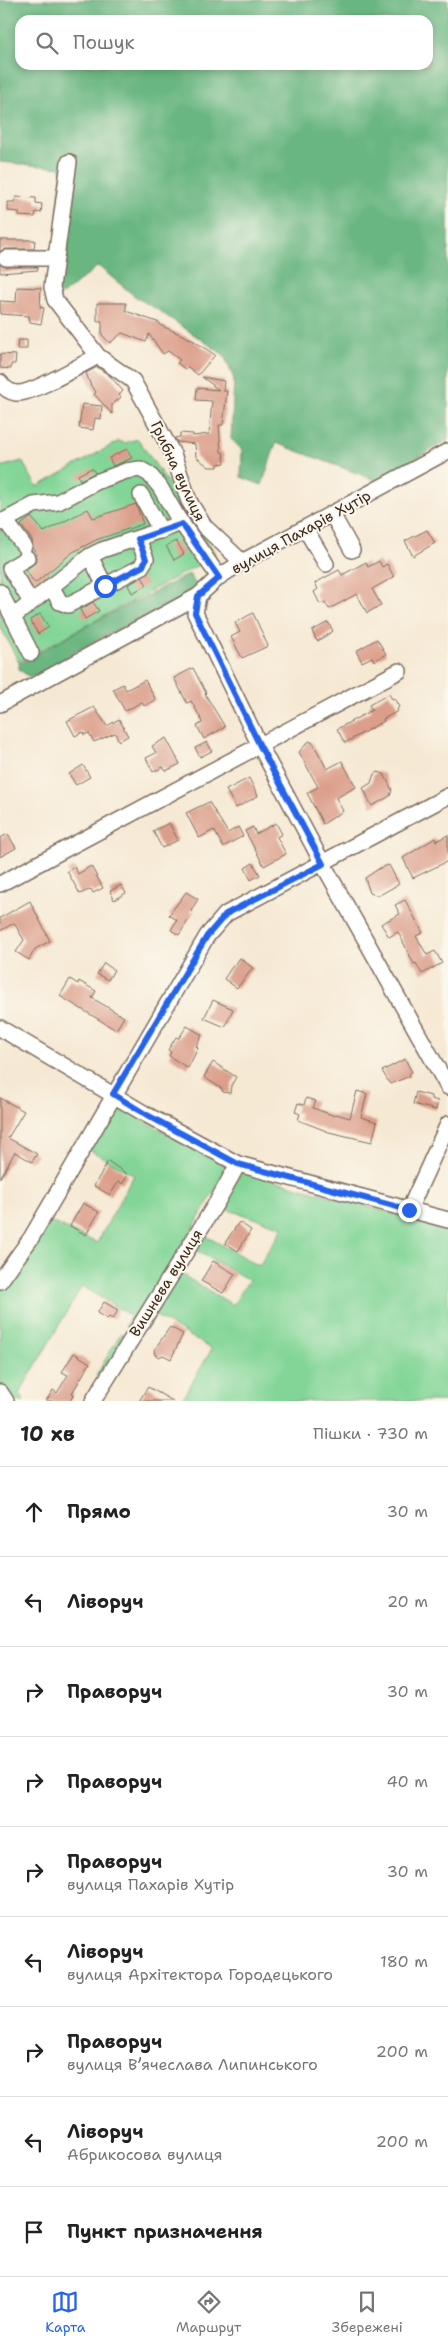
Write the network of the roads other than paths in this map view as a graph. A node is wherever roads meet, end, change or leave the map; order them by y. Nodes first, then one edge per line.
1 (69, 162) dead end
2 (6, 258) dead end
3 (56, 258) junction
4 (98, 356) junction
5 (0, 382) edge
6 (448, 451) edge
7 (149, 506) dead end
8 (332, 514) junction
9 (3, 522) edge
10 (182, 524) junction
11 (306, 528) junction
12 (161, 531) junction
13 (138, 539) junction
14 (352, 550) dead end
15 (90, 556) junction
16 (242, 562) junction
17 (326, 564) dead end
18 (219, 578) junction
19 (16, 583) edge
20 (51, 586) junction
21 (105, 586) junction
22 (198, 596) junction
23 (31, 602) junction
24 (13, 617) junction
25 (31, 653) dead end
26 (399, 670) dead end
27 (0, 704) edge
28 (260, 746) junction
29 (448, 796) edge
30 (323, 864) junction
31 (0, 884) edge
32 (0, 1028) edge
33 (448, 1087) edge
34 (113, 1094) junction
35 (448, 1124) edge
36 (238, 1164) junction
37 (409, 1210) junction
38 (448, 1220) edge
39 (0, 1280) edge
40 (0, 1392) edge
41 (6, 1401) edge
42 (93, 1401) edge

1 - 3 street, Грибна вулиця
2 - 3 street
3 - 4 street, Грибна вулиця
4 - 5 street
4 - 16 street, Грибна вулиця
6 - 8 street, вулиця Пахарів Хутір
7 - 12 street
8 - 11 street, вулиця Пахарів Хутір
8 - 14 street
9 - 10 street
9 - 19 street
10 - 12 street
10 - 18 street
11 - 16 street, вулиця Пахарів Хутір
11 - 17 street
12 - 13 street
13 - 15 street
13 - 21 street
15 - 20 street
15 - 21 street
16 - 18 street, вулиця Пахарів Хутір
18 - 22 street, вулиця Пахарів Хутір
19 - 23 street
19 - 24 street
20 - 21 street
20 - 23 street
22 - 27 street, вулиця Пахарів Хутір
22 - 28 street
23 - 24 street
24 - 25 street
26 - 28 street
28 - 30 street
28 - 31 street
29 - 30 street
30 - 33 street
30 - 34 street
32 - 34 street
34 - 36 street
34 - 39 street
35 - 37 street
36 - 37 street
36 - 42 street, Вишнева вулиця
37 - 38 street
40 - 41 street

